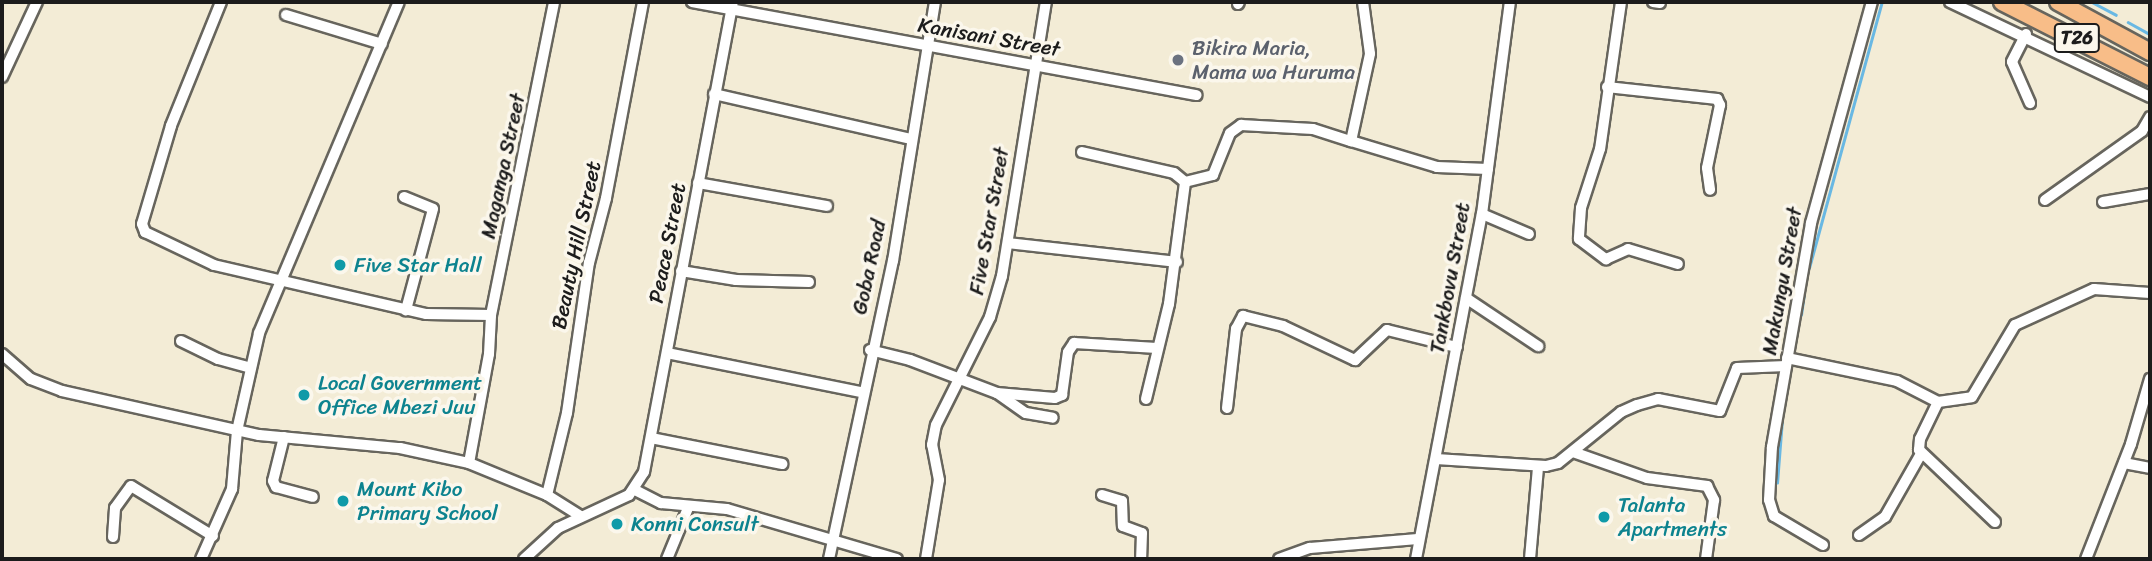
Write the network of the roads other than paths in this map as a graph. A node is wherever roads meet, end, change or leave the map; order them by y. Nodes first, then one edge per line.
1 (37, 2) edge
2 (221, 2) edge
3 (399, 2) edge
4 (554, 2) edge
5 (643, 2) edge
6 (692, 2) edge
7 (935, 2) edge
8 (1046, 2) edge
9 (1363, 2) edge
10 (1510, 2) edge
11 (1620, 2) edge
12 (1872, 2) edge
13 (1950, 2) edge
14 (2002, 2) edge
15 (2058, 2) edge
16 (732, 6) edge
17 (286, 15) dead end
18 (2026, 34) junction
19 (382, 44) junction
20 (929, 46) junction
21 (2150, 52) edge
22 (1034, 66) junction
23 (2, 77) edge
24 (2150, 77) edge
25 (1607, 87) junction
26 (714, 94) junction
27 (1196, 95) dead end
28 (2150, 97) edge
29 (2030, 103) dead end
30 (2150, 117) edge
31 (911, 139) junction
32 (1351, 141) junction
33 (1082, 152) dead end
34 (1488, 169) junction
35 (1185, 182) junction
36 (698, 183) junction
37 (1710, 190) dead end
38 (2150, 194) edge
39 (404, 197) dead end
40 (2046, 200) dead end
41 (2103, 202) dead end
42 (827, 206) dead end
43 (1482, 214) junction
44 (1529, 234) dead end
45 (1008, 243) junction
46 (1177, 262) junction
47 (1678, 264) dead end
48 (681, 271) junction
49 (283, 279) junction
50 (809, 282) dead end
51 (2150, 293) edge
52 (1466, 298) junction
53 (406, 310) junction
54 (491, 315) junction
55 (181, 341) dead end
56 (1538, 346) dead end
57 (1457, 347) junction
58 (1157, 348) junction
59 (870, 351) junction
60 (667, 353) junction
61 (2, 354) edge
62 (1786, 362) junction
63 (251, 368) junction
64 (958, 377) junction
65 (2150, 379) edge
66 (861, 392) junction
67 (997, 393) junction
68 (1146, 399) dead end
69 (1938, 402) junction
70 (1227, 408) dead end
71 (1053, 418) dead end
72 (237, 431) junction
73 (284, 437) junction
74 (651, 438) junction
75 (1573, 452) junction
76 (1921, 454) junction
77 (1436, 459) junction
78 (469, 463) junction
79 (2124, 463) junction
80 (782, 464) dead end
81 (1538, 468) junction
82 (2150, 468) edge
83 (635, 490) junction
84 (547, 495) junction
85 (1102, 495) dead end
86 (313, 497) dead end
87 (688, 508) junction
88 (580, 516) junction
89 (1995, 522) dead end
90 (1859, 535) dead end
91 (213, 536) junction
92 (113, 537) dead end
93 (837, 539) junction
94 (1418, 539) junction
95 (1823, 545) dead end
96 (201, 559) edge
97 (524, 559) edge
98 (667, 559) edge
99 (829, 559) edge
100 (897, 559) edge
101 (926, 559) edge
102 (1141, 559) edge
103 (1279, 559) edge
104 (1416, 559) edge
105 (1530, 559) edge
106 (1706, 559) edge
107 (2086, 559) edge

1 - 23 street
2 - 49 street
3 - 19 street
4 - 54 street, Maganga Street
5 - 84 street, Beauty Hill Street
6 - 16 street, Kanisani Street
7 - 20 street, Goba Road
8 - 22 street, Five Star Street
9 - 32 street
10 - 34 street, Tankbovu Street
11 - 25 street
12 - 62 street, Makungu Street
13 - 18 street
14 - 24 highway, T26
15 - 21 highway, T26
16 - 20 street, Kanisani Street
16 - 26 street, Peace Street
17 - 19 street
18 - 28 street
18 - 29 street
19 - 49 street
20 - 22 street, Kanisani Street
20 - 31 street, Goba Road
22 - 27 street, Kanisani Street
22 - 45 street, Five Star Street
25 - 37 street
25 - 47 street
26 - 31 street
26 - 36 street, Peace Street
30 - 40 street
31 - 59 street, Goba Road
32 - 34 street
32 - 35 street
33 - 35 street
34 - 43 street, Tankbovu Street
35 - 46 street
36 - 42 street
36 - 48 street, Peace Street
38 - 41 street
39 - 53 street
43 - 44 street
43 - 52 street, Tankbovu Street
45 - 46 street
45 - 64 street, Five Star Street
46 - 58 street
48 - 50 street
48 - 60 street, Peace Street
49 - 53 street
49 - 63 street
51 - 69 street
52 - 56 street
52 - 57 street, Tankbovu Street
53 - 54 street
54 - 78 street, Maganga Street
55 - 63 street
57 - 70 street
57 - 77 street, Tankbovu Street
58 - 67 street
58 - 68 street
59 - 64 street
59 - 66 street, Goba Road
60 - 66 street
60 - 74 street, Peace Street
61 - 72 street
62 - 69 street
62 - 75 street
62 - 95 street, Makungu Street
63 - 72 street
64 - 67 street
64 - 101 street, Five Star Street
65 - 79 street
66 - 93 street, Goba Road
67 - 71 street
69 - 76 street
72 - 73 street
72 - 91 street
73 - 78 street
73 - 86 street
74 - 80 street
74 - 83 street, Peace Street
75 - 81 street
75 - 106 street
76 - 89 street
76 - 90 street
77 - 81 street
77 - 94 street, Tankbovu Street
78 - 84 street
79 - 82 street
79 - 107 street
81 - 105 street
83 - 87 street
83 - 88 street
84 - 88 street
85 - 102 street
87 - 93 street
87 - 98 street
88 - 97 street
91 - 92 street
91 - 96 street
93 - 99 street, Goba Road
93 - 100 street
94 - 103 street
94 - 104 street, Tankbovu Street

